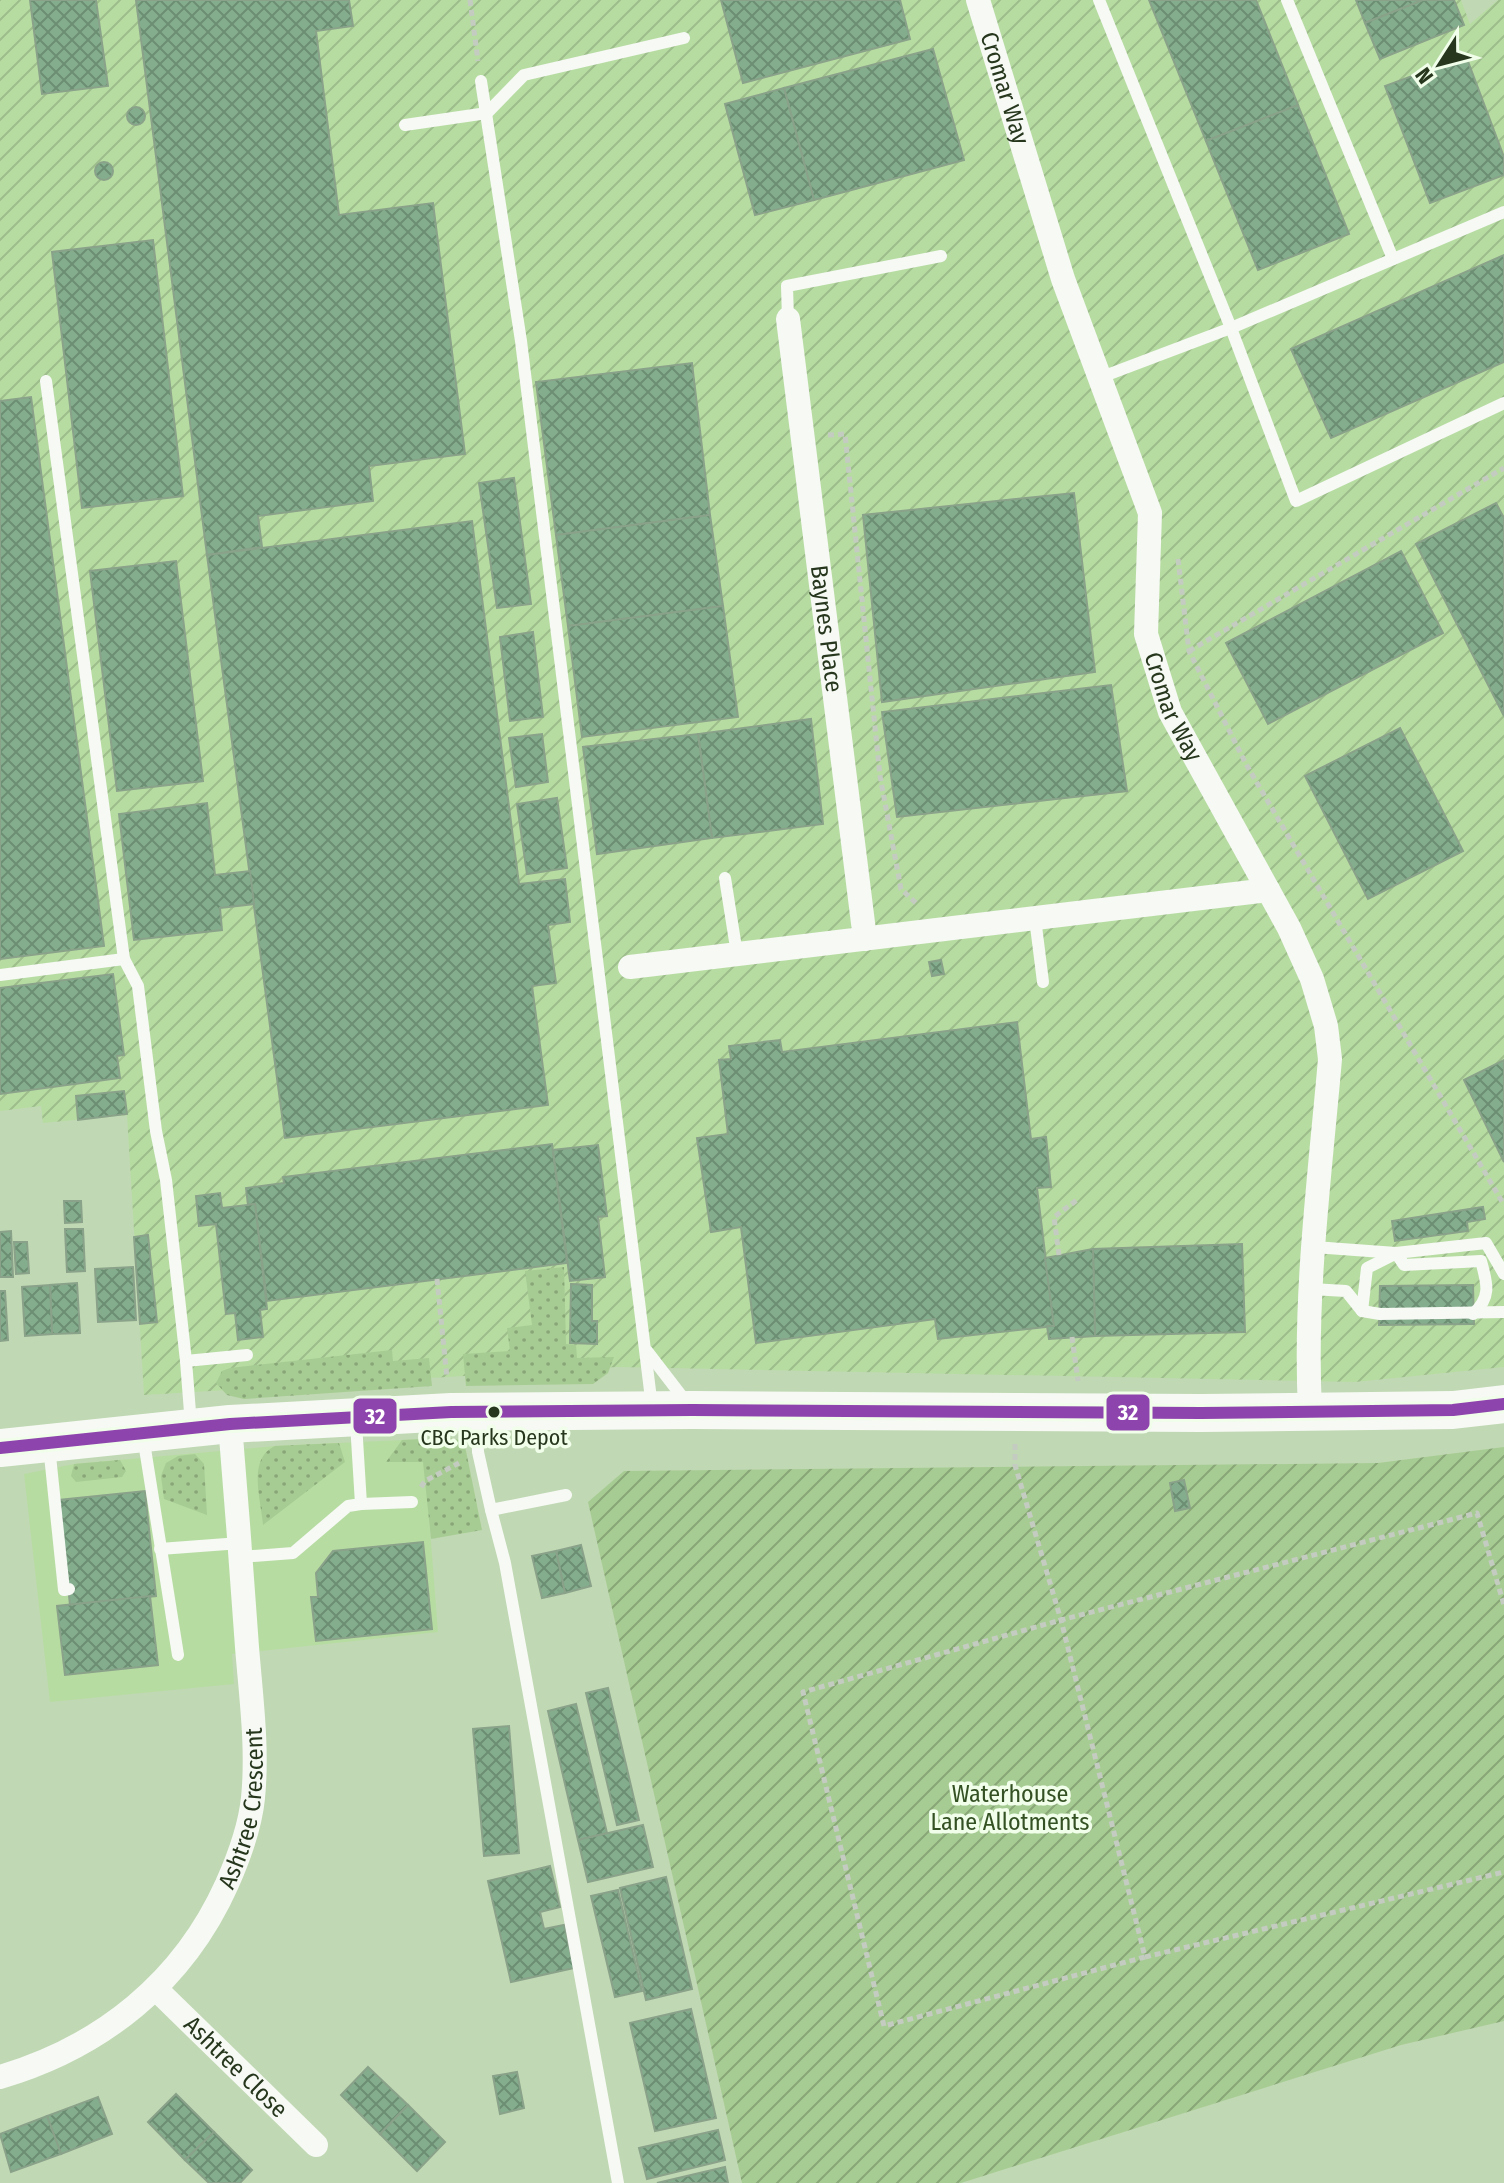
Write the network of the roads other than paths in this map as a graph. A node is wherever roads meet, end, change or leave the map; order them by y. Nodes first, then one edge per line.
1 (978, 0) edge
2 (1099, 0) edge
3 (1287, 0) edge
4 (684, 38) dead end
5 (481, 81) road end
6 (487, 113) junction
7 (405, 125) dead end
8 (1504, 212) edge
9 (941, 256) dead end
10 (1393, 259) junction
11 (788, 319) joint
12 (1231, 328) junction
13 (1099, 378) junction
14 (46, 381) dead end
15 (1504, 403) edge
16 (725, 878) dead end
17 (1268, 890) junction
18 (1035, 918) junction
19 (865, 939) junction
20 (737, 954) junction
21 (124, 959) junction
22 (630, 967) dead end
23 (0, 975) edge
24 (1043, 982) dead end
25 (1314, 1247) junction
26 (1396, 1253) junction
27 (1504, 1274) edge
28 (1311, 1289) junction
29 (1362, 1311) junction
30 (1504, 1312) edge
31 (1473, 1314) junction
32 (645, 1348) junction
33 (247, 1355) dead end
34 (186, 1361) junction
35 (1504, 1404) edge
36 (653, 1410) junction
37 (692, 1410) junction
38 (1310, 1410) junction
39 (464, 1412) junction
40 (356, 1416) junction
41 (230, 1424) junction
42 (191, 1428) junction
43 (142, 1433) junction
44 (49, 1443) junction
45 (0, 1448) edge
46 (566, 1495) dead end
47 (412, 1502) road end
48 (361, 1504) junction
49 (491, 1510) junction
50 (156, 1542) junction
51 (240, 1550) junction
52 (69, 1589) dead end
53 (178, 1655) dead end
54 (157, 1990) junction
55 (0, 2077) edge
56 (316, 2145) dead end
57 (618, 2183) edge

1 - 13 street, Cromar Way
2 - 12 lane
3 - 10 lane
4 - 6 lane
5 - 6 lane
6 - 7 lane
6 - 32 lane
8 - 10 lane
9 - 11 lane
10 - 12 lane
11 - 19 street, Baynes Place
12 - 13 lane
12 - 15 lane
13 - 17 street, Cromar Way
14 - 21 lane
16 - 20 lane
17 - 18 street
17 - 25 street, Cromar Way
18 - 19 street
18 - 24 lane
19 - 20 street
20 - 22 street
21 - 23 lane
21 - 34 lane
25 - 26 lane
25 - 28 street, Cromar Way
26 - 27 lane
26 - 29 lane
26 - 31 lane
28 - 29 lane
28 - 38 street, Cromar Way
29 - 31 lane
30 - 31 lane
32 - 36 lane
32 - 37 lane
33 - 34 lane
34 - 42 lane
35 - 38 main road
36 - 37 main road
36 - 39 main road
37 - 38 main road
39 - 40 main road
39 - 49 lane
40 - 41 main road
40 - 48 lane
41 - 42 main road
41 - 51 street, Ashtree Crescent
42 - 43 main road
43 - 44 main road
43 - 50 lane
44 - 45 main road
44 - 52 lane
46 - 49 lane
47 - 48 lane
48 - 51 lane
49 - 57 lane
50 - 51 lane
50 - 53 lane
51 - 54 street, Ashtree Crescent
54 - 55 street, Ashtree Crescent
54 - 56 street, Ashtree Close

